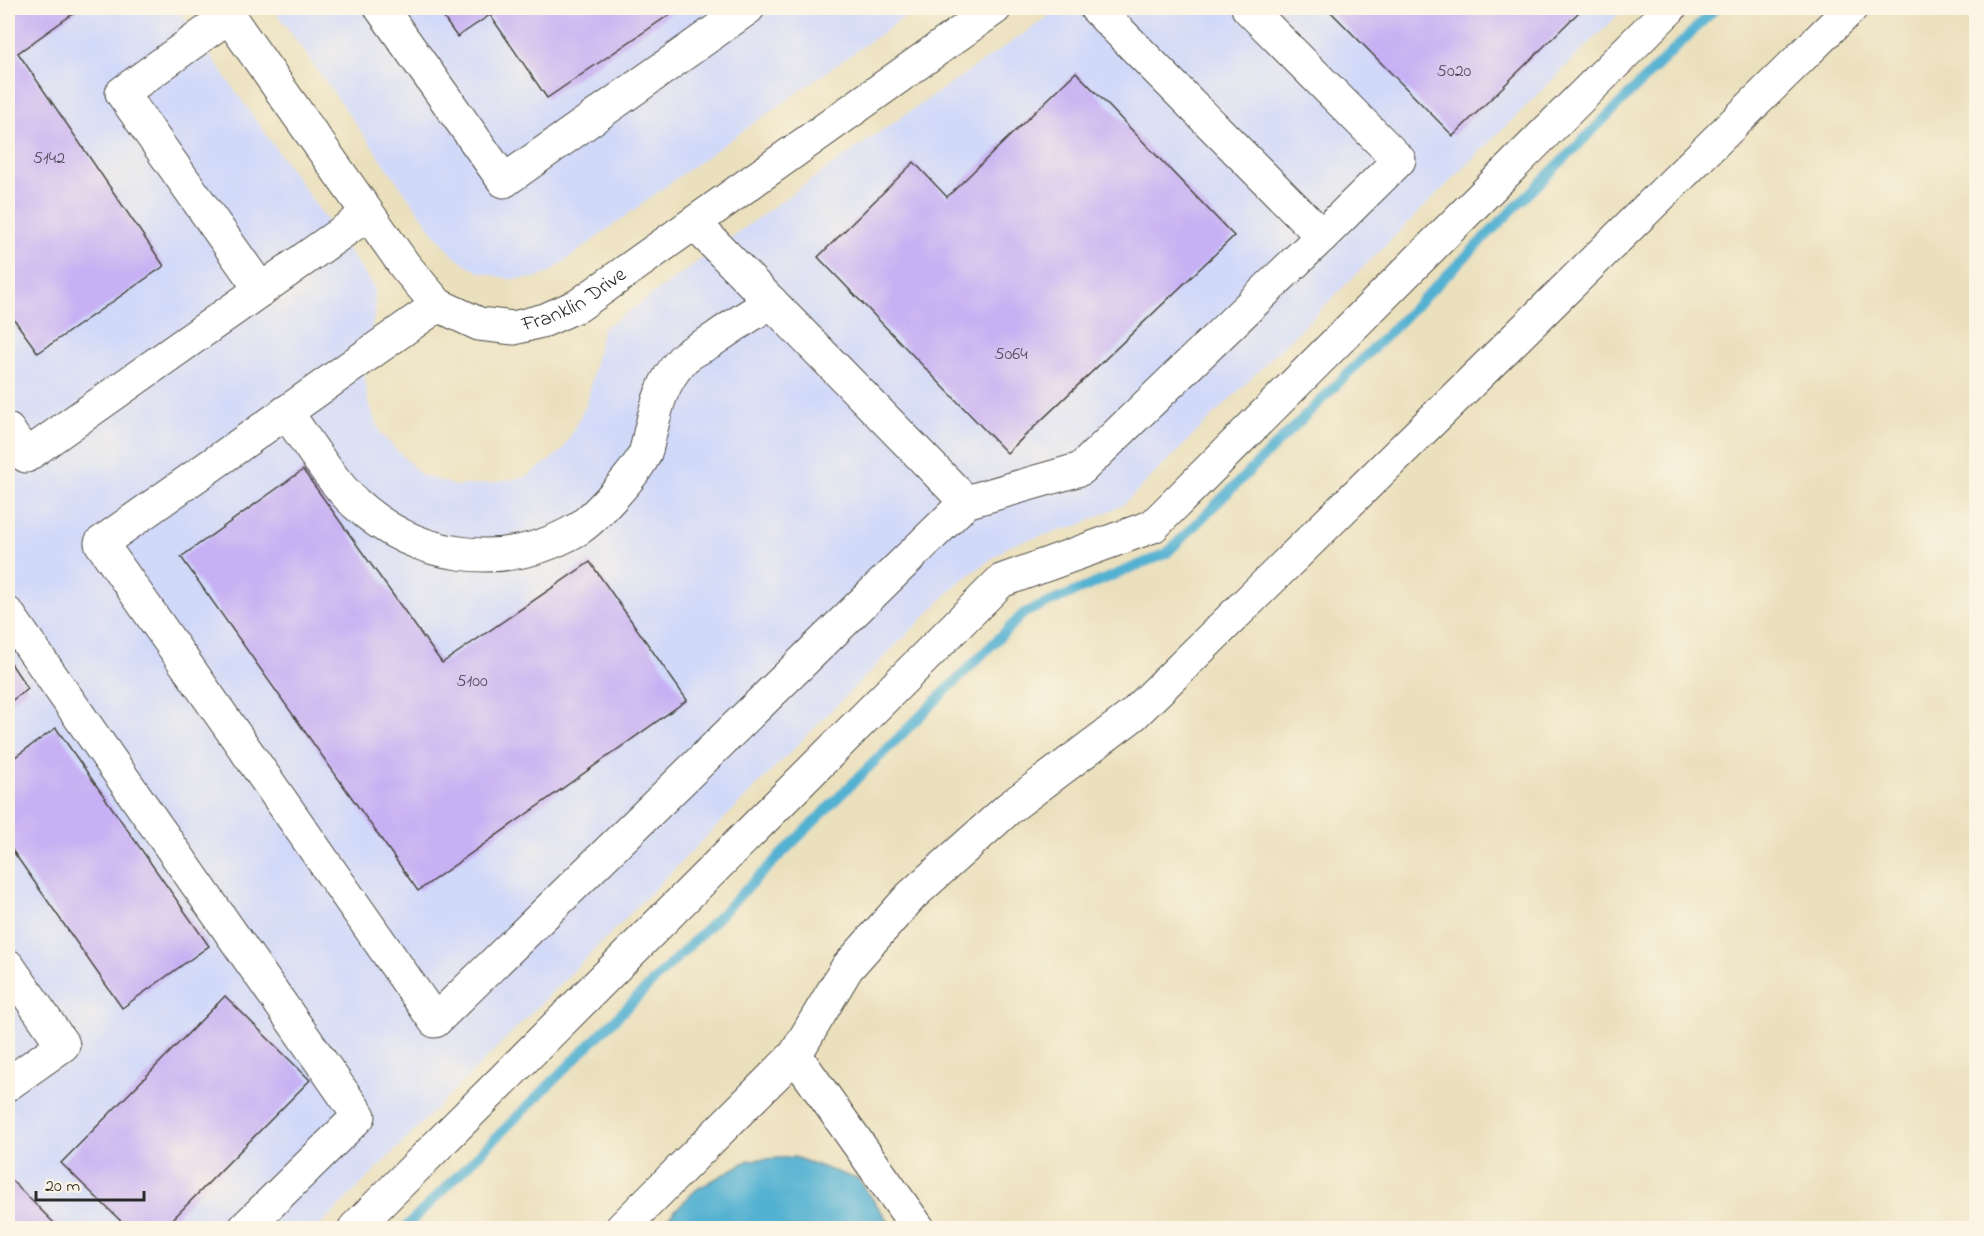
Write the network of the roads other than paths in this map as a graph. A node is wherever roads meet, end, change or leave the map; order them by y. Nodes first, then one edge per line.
1 (381, 8) edge
2 (748, 8) edge
3 (995, 8) edge
4 (1096, 8) edge
5 (1248, 8) edge
6 (1670, 8) edge
7 (1851, 8) edge
8 (226, 12) edge
9 (368, 214) junction
10 (694, 224) junction
11 (1322, 236) junction
12 (261, 290) junction
13 (771, 302) junction
14 (438, 305) junction
15 (286, 412) junction
16 (8, 430) edge
17 (966, 502) junction
18 (8, 614) edge
19 (8, 966) edge
20 (795, 1055) junction
21 (8, 1084) edge
22 (245, 1228) edge
23 (355, 1228) edge
24 (622, 1228) edge
25 (918, 1228) edge

1 - 2 street
3 - 10 street, Franklin Drive
4 - 11 street
5 - 11 street
6 - 23 street
7 - 20 street
8 - 9 street, Franklin Drive
8 - 12 street
9 - 12 street
9 - 14 street, Franklin Drive
10 - 13 street
10 - 14 street, Franklin Drive
11 - 17 street
12 - 16 street
13 - 15 street
13 - 17 street
14 - 15 street
15 - 17 street
18 - 22 street
19 - 21 street
20 - 24 street
20 - 25 street

